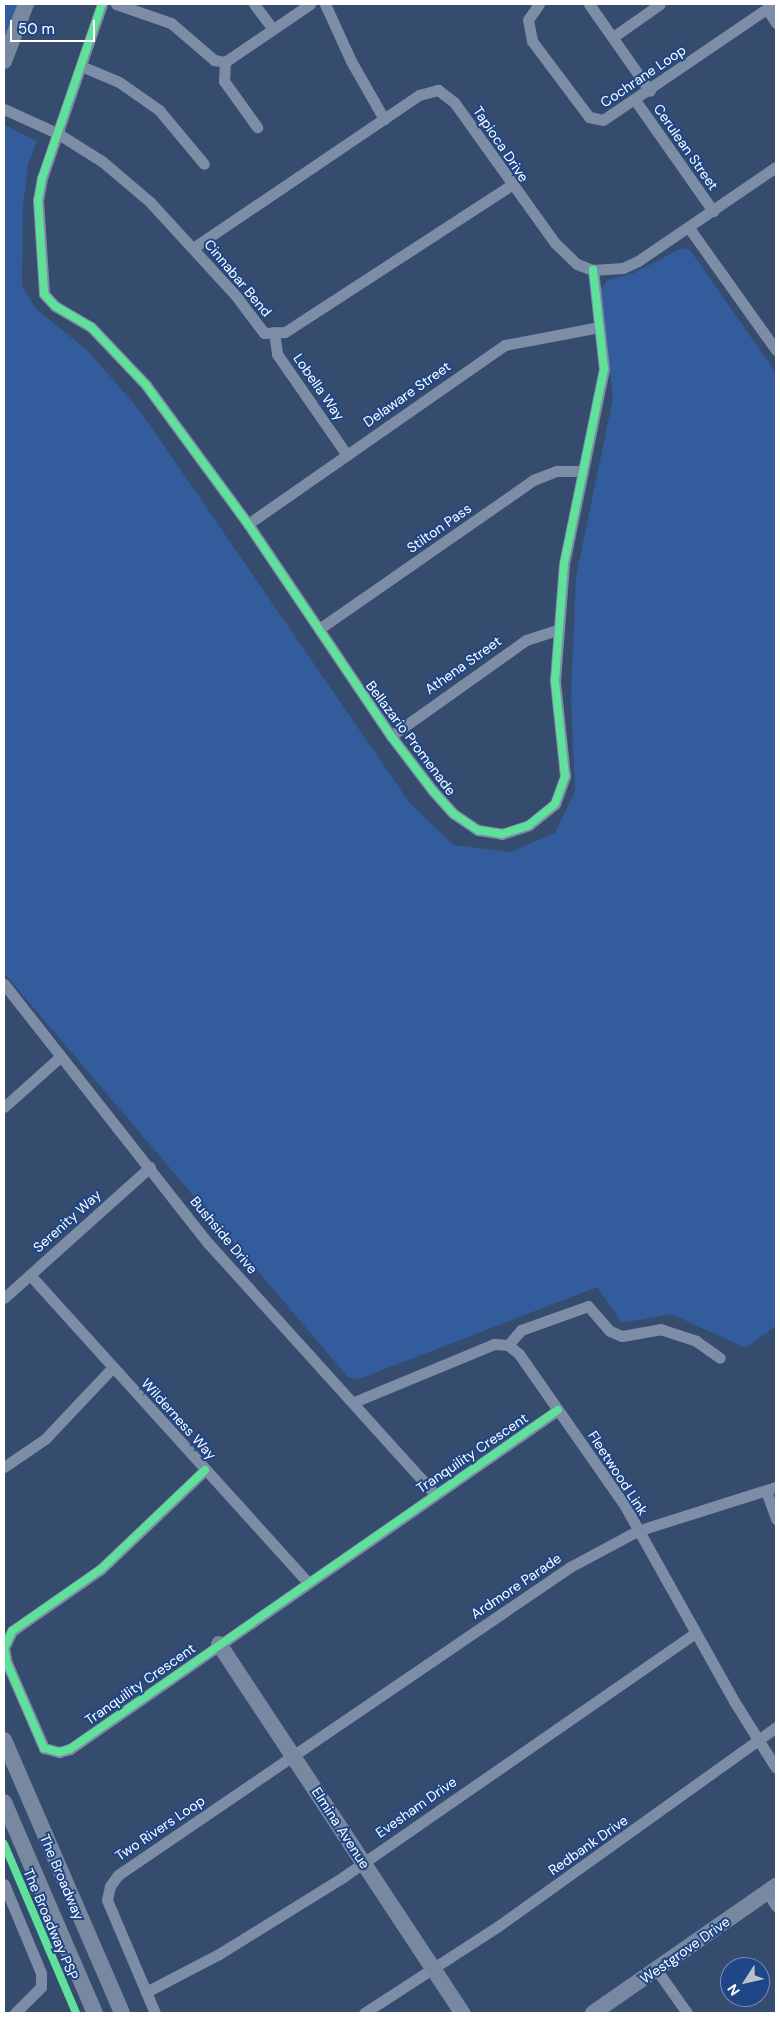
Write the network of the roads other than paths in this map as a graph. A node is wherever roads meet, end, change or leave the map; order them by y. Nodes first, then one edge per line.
1 (26, 4) edge
2 (102, 4) edge
3 (116, 4) edge
4 (254, 4) edge
5 (310, 4) edge
6 (325, 4) edge
7 (539, 4) edge
8 (589, 4) edge
9 (660, 4) edge
10 (770, 6) edge
11 (776, 23) edge
12 (273, 29) junction
13 (612, 37) junction
14 (4, 61) edge
15 (225, 62) junction
16 (80, 66) junction
17 (650, 91) junction
18 (635, 100) junction
19 (4, 109) edge
20 (384, 119) junction
21 (257, 127) dead end
22 (57, 133) junction
23 (204, 164) dead end
24 (776, 167) edge
25 (511, 186) junction
26 (713, 211) junction
27 (689, 228) junction
28 (193, 248) junction
29 (593, 270) junction
30 (599, 327) junction
31 (274, 332) junction
32 (776, 350) edge
33 (347, 454) junction
34 (583, 471) junction
35 (248, 524) junction
36 (319, 629) junction
37 (559, 629) junction
38 (391, 736) junction
39 (4, 984) edge
40 (61, 1056) junction
41 (4, 1107) edge
42 (150, 1167) junction
43 (30, 1275) junction
44 (4, 1298) edge
45 (508, 1345) junction
46 (720, 1358) dead end
47 (113, 1367) junction
48 (354, 1402) junction
49 (558, 1410) junction
50 (4, 1467) edge
51 (205, 1470) junction
52 (771, 1489) edge
53 (434, 1493) junction
54 (776, 1519) edge
55 (638, 1531) junction
56 (307, 1582) junction
57 (695, 1633) junction
58 (219, 1644) junction
59 (776, 1727) edge
60 (4, 1740) edge
61 (759, 1742) junction
62 (294, 1755) junction
63 (776, 1768) edge
64 (4, 1802) edge
65 (363, 1862) junction
66 (4, 1884) edge
67 (773, 1895) edge
68 (656, 1969) junction
69 (433, 1970) junction
70 (146, 1992) junction
71 (15, 2013) edge
72 (95, 2013) edge
73 (122, 2013) edge
74 (155, 2013) edge
75 (364, 2013) edge
76 (462, 2013) edge
77 (593, 2013) edge
78 (687, 2013) edge

1 - 14 street
2 - 16 street
3 - 15 street
4 - 12 street
5 - 12 street
6 - 20 street
7 - 18 street, Cochrane Loop
8 - 13 street
9 - 13 street
10 - 11 street
10 - 17 street, Cochrane Loop
12 - 15 street
13 - 17 street
15 - 21 street
16 - 22 street
16 - 23 street
17 - 18 street, Cochrane Loop
18 - 26 street, Cerulean Street
19 - 22 street, Cinnabar Bend
20 - 25 street, Tapioca Drive
20 - 28 street, Tapioca Drive
22 - 28 street, Cinnabar Bend
22 - 35 street, Bellazario Promenade
24 - 26 street
25 - 29 street, Tapioca Drive
25 - 31 street, Cinnabar Bend
26 - 27 street
27 - 29 street
27 - 32 street
28 - 31 street, Cinnabar Bend
29 - 30 street, Bellazario Promenade
30 - 33 street, Delaware Street
30 - 34 street, Bellazario Promenade
31 - 33 street, Lobella Way
33 - 35 street, Delaware Street
34 - 36 street, Stilton Pass
34 - 37 street, Bellazario Promenade
35 - 36 street, Bellazario Promenade
36 - 38 street, Bellazario Promenade
37 - 38 street, Athena Street
37 - 38 street, Bellazario Promenade
39 - 40 street, Bushside Drive
40 - 41 street
40 - 42 street, Bushside Drive
42 - 43 street, Serenity Way
42 - 48 street, Bushside Drive
43 - 44 street, Serenity Way
43 - 47 street, Wilderness Way
45 - 46 street
45 - 48 street
45 - 49 street, Fleetwood Link
47 - 50 street
47 - 51 street, Wilderness Way
48 - 53 street, Bushside Drive
49 - 53 street, Tranquility Crescent
49 - 55 street, Fleetwood Link
51 - 56 street, Wilderness Way
51 - 58 street, Tranquility Crescent
52 - 54 street
52 - 55 street, Ardmore Parade
53 - 56 street, Tranquility Crescent
55 - 57 street, Fleetwood Link
55 - 62 street, Ardmore Parade
56 - 58 street, Tranquility Crescent
57 - 61 street, Fleetwood Link
57 - 65 street, Evesham Drive
58 - 62 street, Elmina Avenue
59 - 61 street, Redbank Drive
60 - 73 street, The Broadway
61 - 63 street, Fleetwood Link
61 - 69 street, Redbank Drive
62 - 65 street, Elmina Avenue
62 - 70 street, Two Rivers Loop
64 - 72 street, The Broadway
65 - 69 street, Elmina Avenue
65 - 70 street, Evesham Drive
66 - 71 street
67 - 68 street, Westgrove Drive
68 - 77 street, Westgrove Drive
68 - 78 street
69 - 75 street
69 - 76 street, Elmina Avenue
70 - 74 street, Two Rivers Loop

